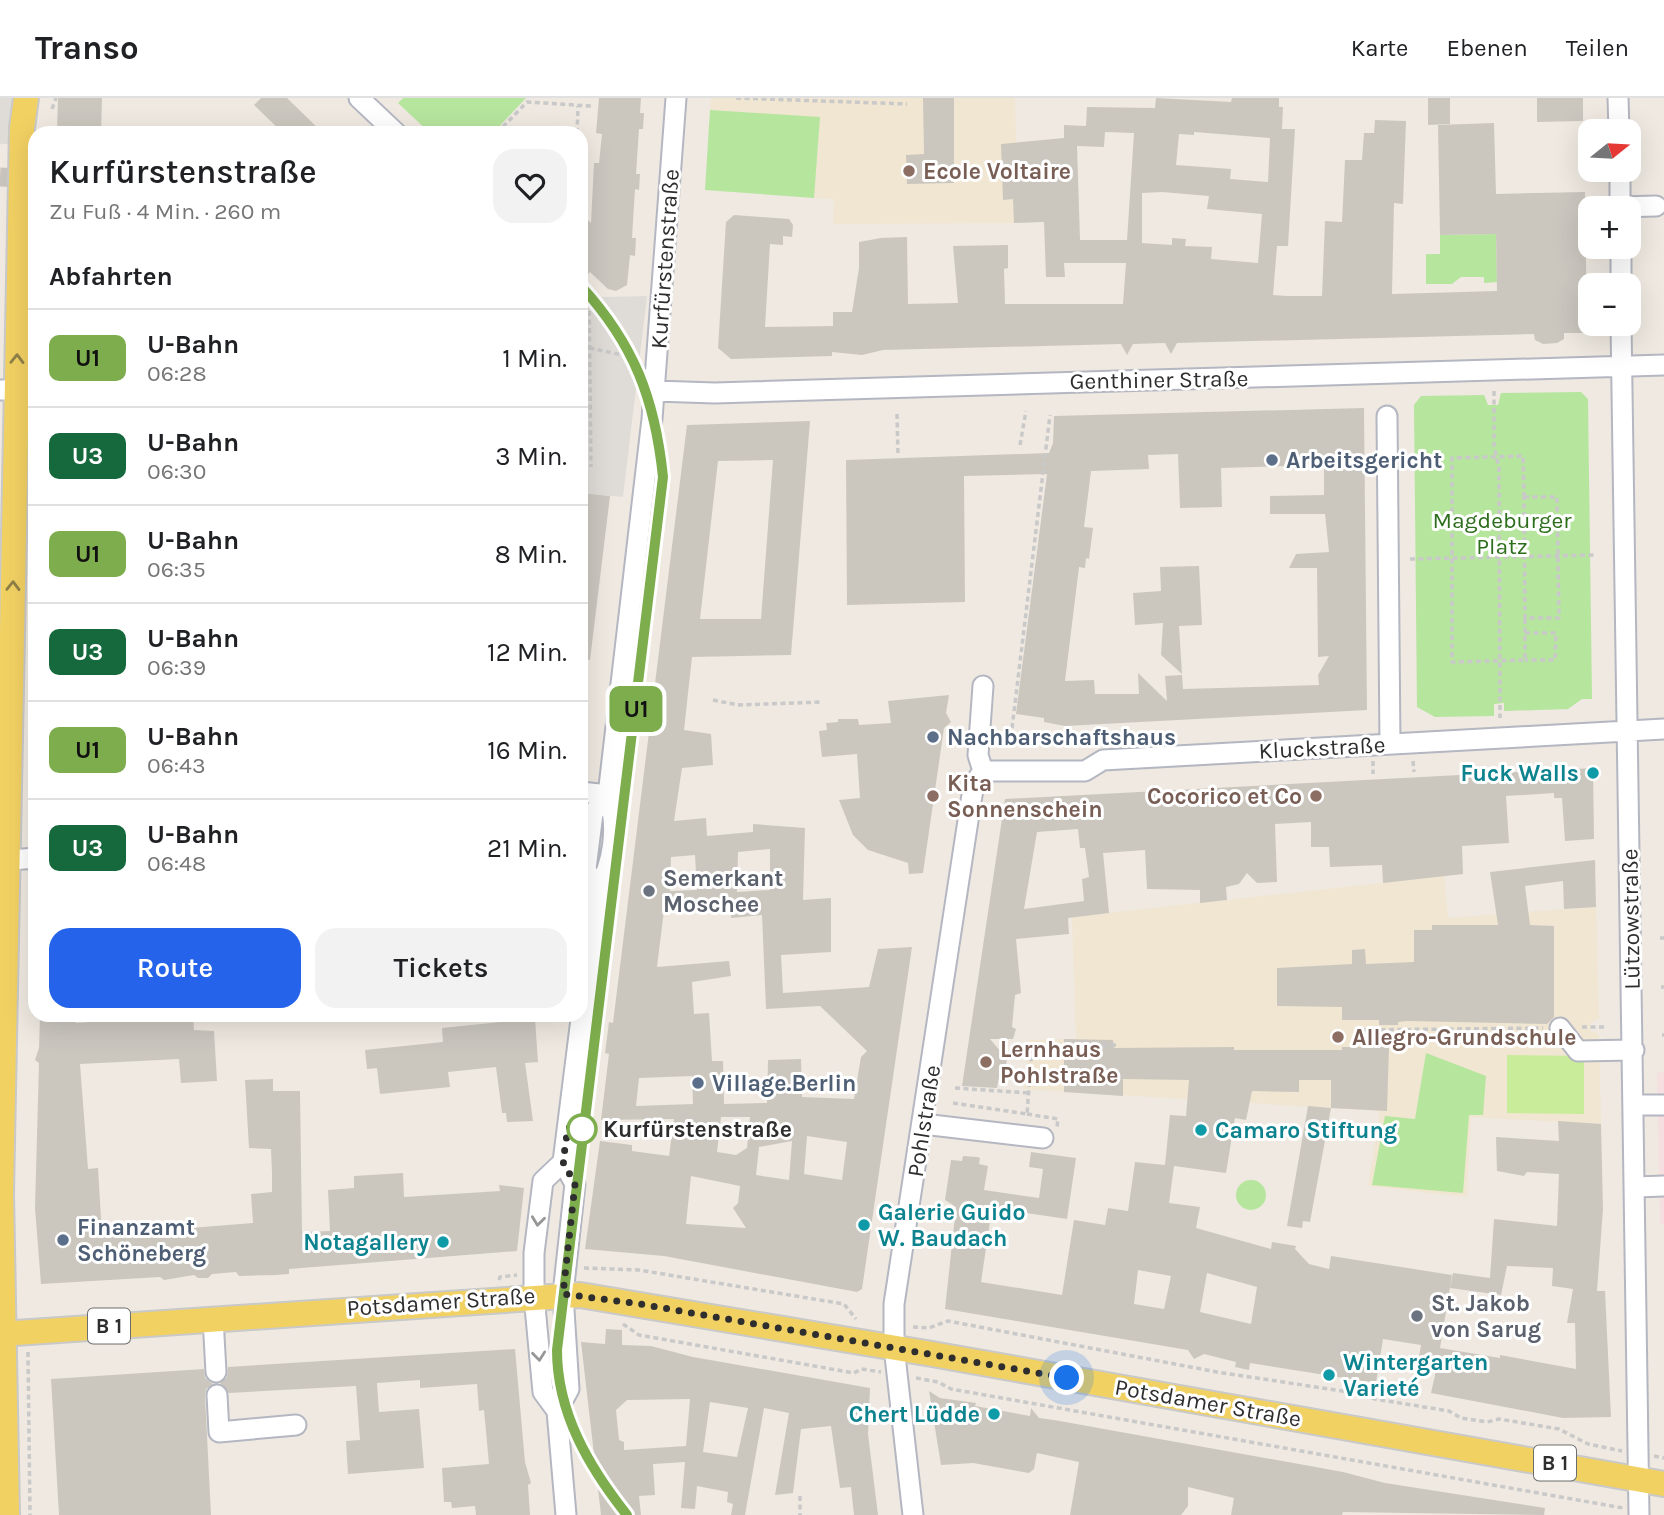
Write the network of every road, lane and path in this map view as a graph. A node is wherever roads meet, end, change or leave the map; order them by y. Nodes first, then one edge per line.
1 (26, 98) edge
2 (56, 98) edge
3 (359, 98) edge
4 (676, 98) edge
5 (736, 98) edge
6 (1618, 98) edge
7 (906, 104) dead end
8 (578, 106) junction
9 (591, 106) dead end
10 (52, 108) dead end
11 (1619, 119) edge
12 (389, 126) edge
13 (504, 126) edge
14 (578, 126) edge
15 (1641, 210) edge
16 (1656, 210) dead end
17 (589, 293) dead end
18 (1621, 336) edge
19 (588, 347) junction
20 (636, 358) dead end
21 (1664, 366) edge
22 (1622, 368) junction
23 (17, 390) edge
24 (655, 391) junction
25 (1494, 391) dead end
26 (1026, 411) dead end
27 (897, 414) dead end
28 (1050, 415) dead end
29 (1387, 416) dead end
30 (1020, 445) dead end
31 (898, 456) dead end
32 (1496, 457) junction
33 (591, 467) dead end
34 (1524, 497) junction
35 (1595, 555) dead end
36 (1558, 557) junction
37 (1500, 558) junction
38 (1524, 558) junction
39 (1410, 559) dead end
40 (1452, 559) junction
41 (1525, 618) junction
42 (1525, 632) junction
43 (1499, 660) junction
44 (1525, 660) junction
45 (983, 686) dead end
46 (713, 700) dead end
47 (822, 702) dead end
48 (1500, 718) dead end
49 (1012, 728) dead end
50 (1664, 729) edge
51 (1627, 731) junction
52 (1390, 744) junction
53 (983, 771) junction
54 (588, 793) edge
55 (608, 795) junction
56 (588, 850) edge
57 (28, 859) edge
58 (4, 861) edge
59 (588, 873) edge
60 (588, 963) edge
61 (581, 1022) edge
62 (1605, 1027) dead end
63 (1560, 1028) junction
64 (1355, 1030) dead end
65 (1118, 1045) dead end
66 (1634, 1050) junction
67 (955, 1088) dead end
68 (1029, 1093) junction
69 (953, 1103) dead end
70 (1635, 1105) junction
71 (1664, 1105) edge
72 (923, 1124) junction
73 (1043, 1138) dead end
74 (563, 1162) junction
75 (1664, 1186) edge
76 (1636, 1187) junction
77 (1, 1242) edge
78 (602, 1269) dead end
79 (563, 1294) junction
80 (534, 1296) junction
81 (213, 1318) junction
82 (614, 1320) dead end
83 (864, 1321) dead end
84 (924, 1328) dead end
85 (3, 1334) edge
86 (894, 1347) junction
87 (863, 1369) dead end
88 (216, 1372) dead end
89 (28, 1375) dead end
90 (932, 1381) dead end
91 (217, 1395) dead end
92 (557, 1411) junction
93 (296, 1425) dead end
94 (1607, 1448) dead end
95 (1653, 1482) edge
96 (800, 1496) dead end
97 (1615, 1507) dead end
98 (7, 1515) edge
99 (30, 1515) edge
100 (566, 1515) edge
101 (800, 1515) edge
102 (913, 1515) edge
103 (1639, 1515) edge

23 -> 1 main road
2 - 10 path
3 - 12 street
4 - 24 street, Kurfürstenstraße
5 - 7 path
6 - 11 street
8 - 9 path
8 - 13 path
8 - 14 path
15 - 16 street
17 - 19 path
18 - 22 street, Lützowstraße
19 - 20 path
19 - 33 path
21 - 22 street, Genthiner Straße
22 - 24 street, Genthiner Straße
22 - 51 street, Lützowstraße
58 -> 23 main road
24 - 55 street, Kurfürstenstraße
25 - 32 path
26 - 30 path
27 - 31 path
28 - 49 path
29 - 52 street
32 - 34 path
32 - 37 path
32 - 40 path
34 - 36 path
34 - 38 path
35 - 36 path
36 - 38 path
36 - 41 path
37 - 38 path
37 - 40 path
37 - 43 path
38 - 41 path
39 - 40 path
40 - 43 path
41 - 42 path
42 - 44 path
42 - 44 path
43 - 44 path
43 - 48 path
45 - 53 street
46 - 47 path
50 - 51 street, Kluckstraße
51 - 52 street, Kluckstraße
51 - 66 street, Lützowstraße
52 - 53 street, Kluckstraße
53 - 72 street, Pohlstraße
54 - 55 street
55 - 56 street, Kurfürstenstraße
57 - 58 street
58 - 77 main road
59 - 60 street, Kurfürstenstraße
61 - 74 street, Kurfürstenstraße
62 - 63 path
63 - 64 path
63 - 66 street
65 - 68 path
66 - 70 street, Lützowstraße
67 - 68 path
68 - 69 path
70 - 71 street
70 - 76 street, Lützowstraße
72 - 73 street
72 - 86 street, Pohlstraße
74 - 79 street, Kurfürstenstraße
74 -> 80 street, Kurfürstenstraße
75 - 76 street
76 - 95 street, Lützowstraße
77 - 85 main road
78 - 83 path
79 - 80 main road, Potsdamer Straße / B 1
79 - 86 main road, Potsdamer Straße / B 1
79 - 92 street, Kurfürstenstraße
80 - 81 main road, Potsdamer Straße / B 1
80 -> 92 street, Kurfürstenstraße
81 - 85 main road, Potsdamer Straße / B 1
81 - 88 street
82 - 87 path
84 - 94 path
85 - 98 main road
86 - 95 main road, Potsdamer Straße / B 1
86 - 102 street, Pohlstraße
89 - 99 path
90 - 97 path
91 - 93 street
92 - 100 street, Kurfürstenstraße
95 - 103 street, Lützowstraße
96 - 101 path

